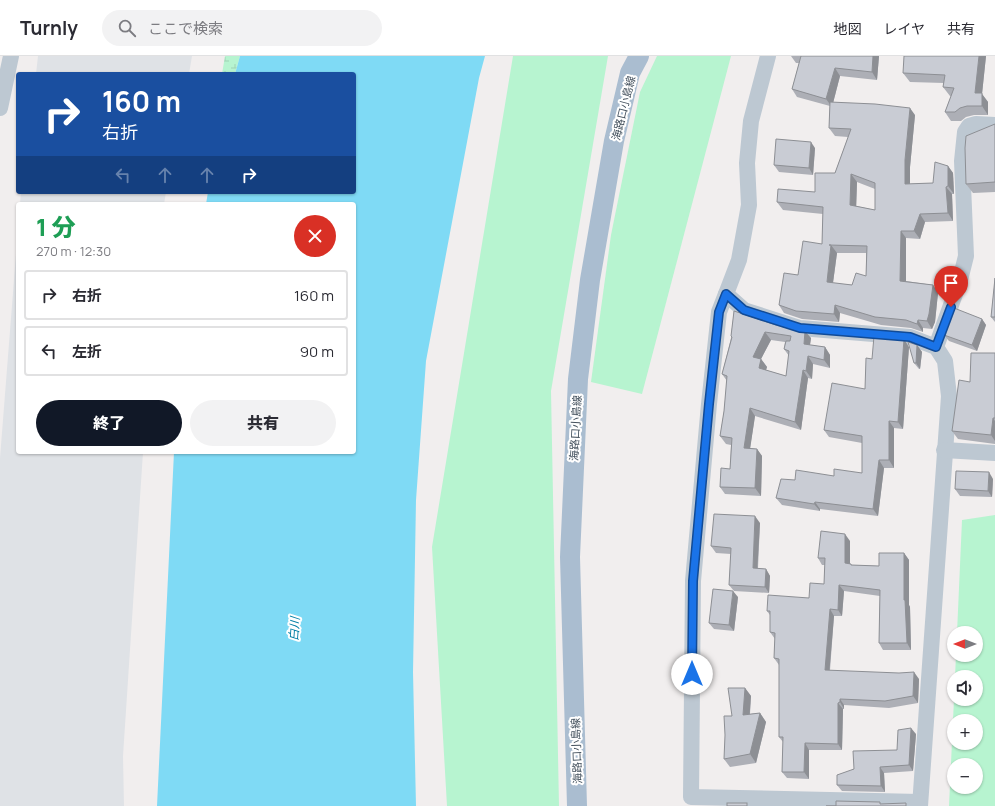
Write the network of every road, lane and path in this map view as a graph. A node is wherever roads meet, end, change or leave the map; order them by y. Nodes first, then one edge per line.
1 (11, 56) edge
2 (639, 56) edge
3 (768, 56) edge
4 (0, 108) edge
5 (995, 125) edge
6 (726, 294) junction
7 (936, 347) junction
8 (944, 450) junction
9 (995, 454) edge
10 (920, 804) edge
11 (577, 806) edge

1 - 4 street
2 - 11 main road, 海路口小島線
3 - 6 street
5 - 7 street
6 - 7 street
6 - 10 street
7 - 8 street
8 - 9 street
8 - 10 street

